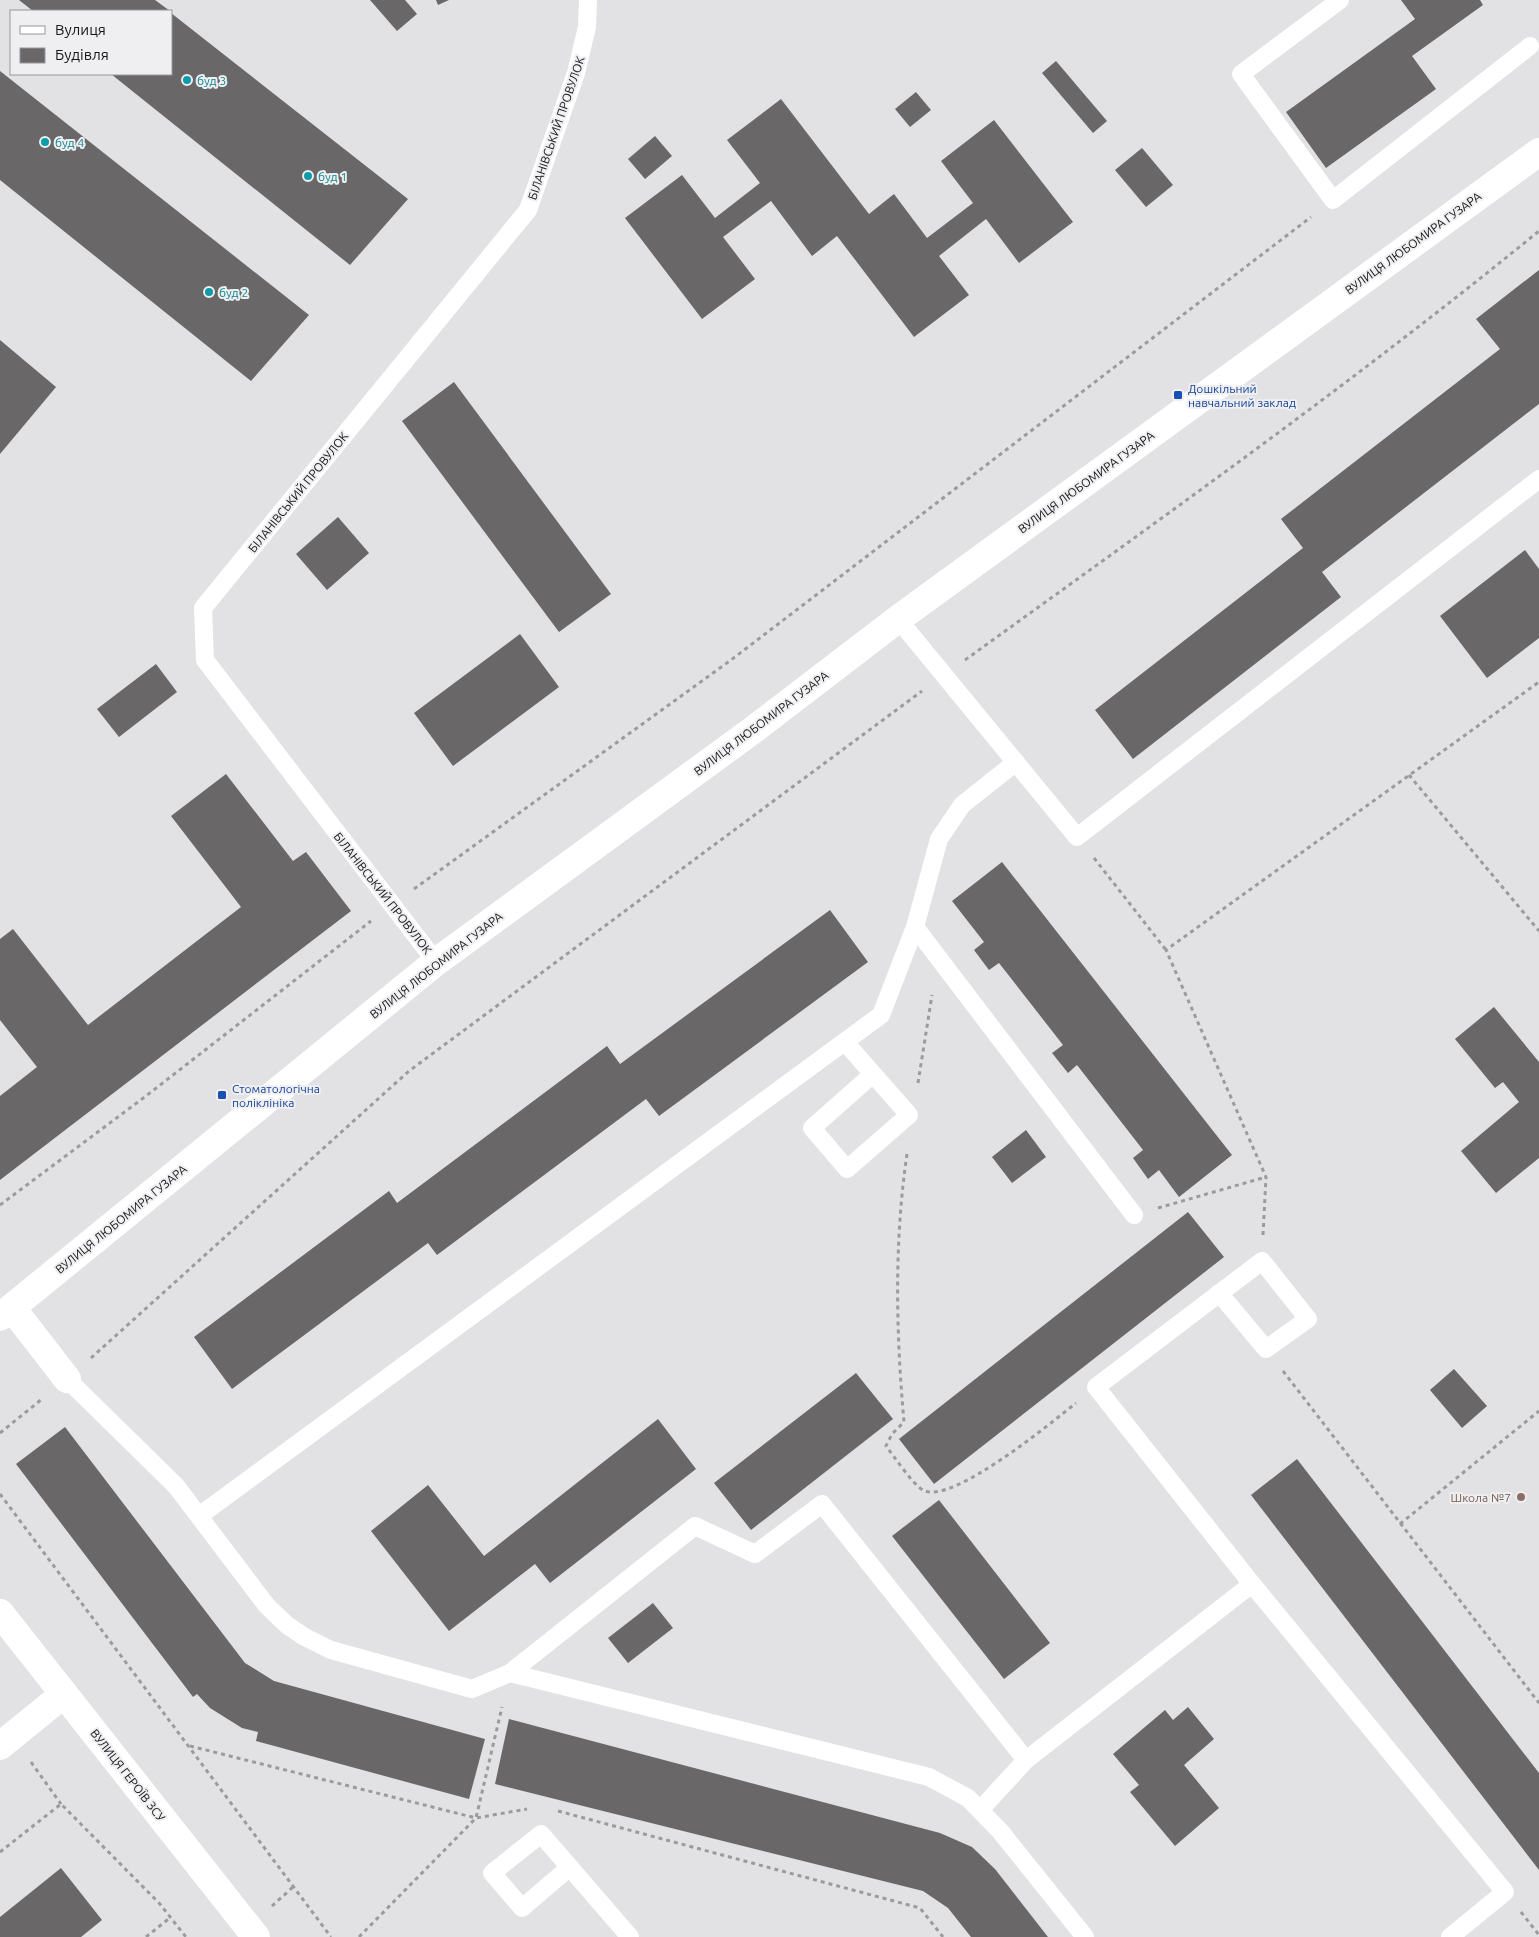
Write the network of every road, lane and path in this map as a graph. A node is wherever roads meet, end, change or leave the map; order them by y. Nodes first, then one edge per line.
1 (588, 0) edge
2 (1340, 0) edge
3 (1530, 46) dead end
4 (1539, 152) edge
5 (1294, 230) dead end
6 (1539, 231) edge
7 (1539, 479) edge
8 (898, 619) junction
9 (944, 675) junction
10 (1539, 682) edge
11 (1016, 762) junction
12 (1409, 775) junction
13 (1077, 837) junction
14 (392, 905) junction
15 (915, 927) junction
16 (1539, 931) edge
17 (1166, 950) junction
18 (938, 958) junction
19 (436, 962) junction
20 (845, 1042) junction
21 (873, 1074) junction
22 (917, 1093) dead end
23 (908, 1146) dead end
24 (1266, 1177) junction
25 (0, 1205) edge
26 (1134, 1215) joint
27 (1262, 1261) junction
28 (1219, 1293) junction
29 (6, 1312) edge
30 (1266, 1349) junction
31 (67, 1379) junction
32 (1096, 1387) junction
33 (1539, 1411) edge
34 (0, 1433) edge
35 (0, 1494) edge
36 (199, 1516) junction
37 (1400, 1524) junction
38 (1252, 1584) junction
39 (0, 1614) edge
40 (510, 1672) junction
41 (64, 1694) junction
42 (1539, 1703) edge
43 (0, 1746) edge
44 (1026, 1760) junction
45 (980, 1810) junction
46 (0, 1852) edge
47 (570, 1867) dead end
48 (171, 1917) junction
49 (146, 1937) edge
50 (186, 1937) edge
51 (256, 1937) edge
52 (331, 1937) edge
53 (359, 1937) edge
54 (630, 1937) edge
55 (1085, 1937) edge
56 (1450, 1937) edge

1 - 14 lane, БІЛАНІВСЬКИЙ ПРОВУЛОК
2 - 3 lane
4 - 8 street, ВУЛИЦЯ ЛЮБОМИРА ГУЗАРА
5 - 14 path
6 - 9 path
7 - 13 lane
8 - 9 lane
8 - 19 street, ВУЛИЦЯ ЛЮБОМИРА ГУЗАРА
9 - 11 lane
9 - 31 path
10 - 12 path
11 - 13 lane
11 - 15 lane
12 - 16 path
12 - 17 path
13 - 17 path
14 - 19 lane, БІЛАНІВСЬКИЙ ПРОВУЛОК
14 - 25 path
15 - 18 lane
15 - 20 lane
17 - 24 path
18 - 22 path
18 - 26 lane
19 - 29 street, ВУЛИЦЯ ЛЮБОМИРА ГУЗАРА
20 - 21 lane
20 - 36 lane
21 - 21 lane
23 - 32 path
24 - 26 path
24 - 27 path
27 - 28 lane
27 - 30 lane
28 - 30 lane
28 - 32 lane
29 - 31 street
30 - 37 path
31 - 34 path
31 - 36 lane
32 - 38 lane
33 - 37 path
35 - 52 path
36 - 40 lane
37 - 42 path
38 - 44 lane
38 - 56 lane
39 - 41 street, ВУЛИЦЯ ГЕРОЇВ ЗСУ
40 - 44 lane
40 - 45 lane
40 - 53 path
41 - 43 street
41 - 51 street, ВУЛИЦЯ ГЕРОЇВ ЗСУ
44 - 45 lane
45 - 55 lane
46 - 48 path
47 - 54 lane
48 - 49 path
48 - 50 path

